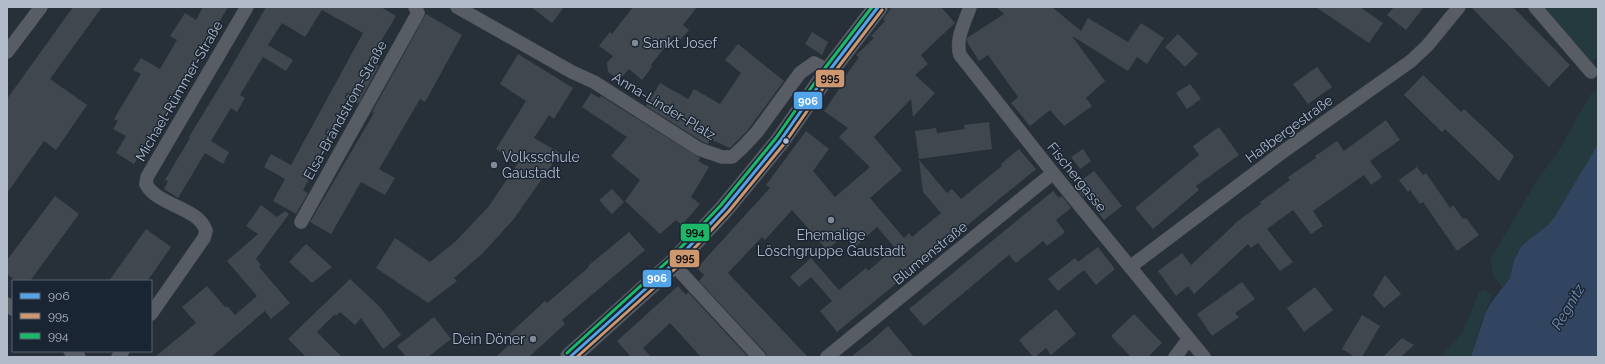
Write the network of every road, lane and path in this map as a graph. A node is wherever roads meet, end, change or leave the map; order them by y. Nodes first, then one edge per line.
1 (41, 7) edge
2 (247, 7) edge
3 (457, 7) edge
4 (878, 7) edge
5 (970, 7) edge
6 (1459, 7) edge
7 (1535, 7) edge
8 (418, 9) edge
9 (7, 52) edge
10 (829, 71) junction
11 (1591, 72) dead end
12 (1053, 173) junction
13 (301, 222) dead end
14 (673, 264) junction
15 (1130, 267) junction
16 (152, 313) edge
17 (1188, 340) junction
18 (570, 357) edge
19 (760, 357) edge
20 (827, 357) edge
21 (1175, 357) edge
22 (1204, 357) edge

1 - 9 street
2 - 16 street, Michael-Rümmer-Straße
3 - 10 street, Anna-Linder-Platz
4 - 10 street
5 - 12 street, Fischergasse
6 - 15 street, Haßbergestraße
7 - 11 street
8 - 13 street, Elsa-Brändström-Straße
10 - 14 street
12 - 15 street, Fischergasse
12 - 20 street, Blumenstraße
14 - 18 street
14 - 19 street
15 - 17 street, Fischergasse
17 - 21 street
17 - 22 street, Fischergasse

